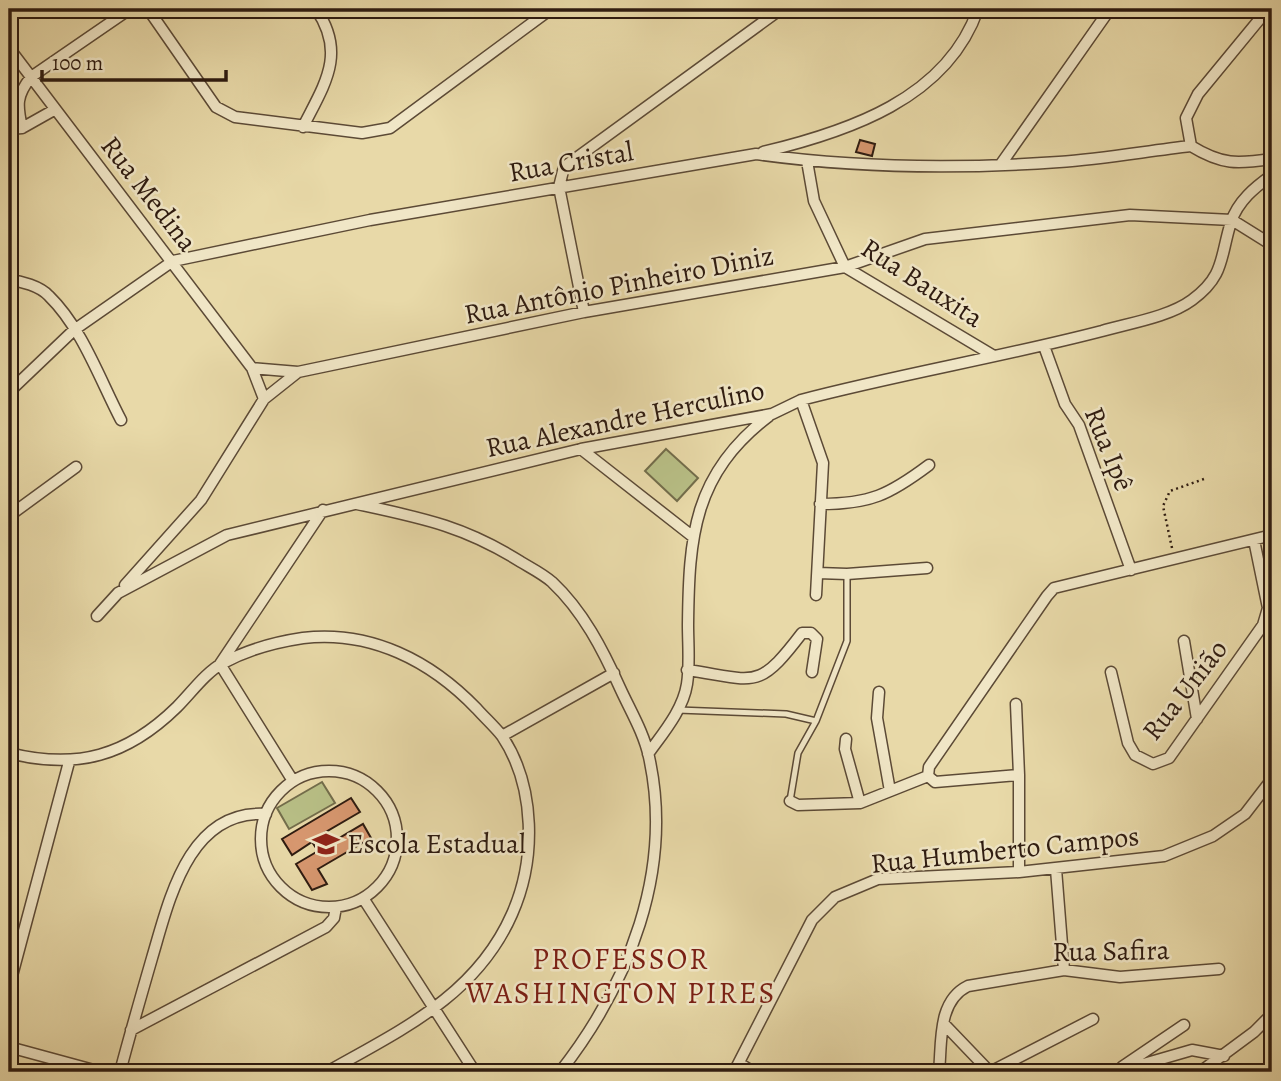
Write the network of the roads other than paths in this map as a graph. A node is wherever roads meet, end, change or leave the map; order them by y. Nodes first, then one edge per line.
1 (130, 9) edge
2 (148, 9) edge
3 (334, 9) edge
4 (551, 9) edge
5 (781, 9) edge
6 (978, 9) edge
7 (1110, 9) edge
8 (1268, 9) edge
9 (318, 11) edge
10 (9, 48) edge
11 (31, 77) junction
12 (54, 110) junction
13 (303, 127) junction
14 (22, 128) junction
15 (9, 129) edge
16 (1191, 146) junction
17 (757, 154) junction
18 (1272, 159) edge
19 (807, 161) junction
20 (1001, 164) junction
21 (1272, 175) edge
22 (559, 187) junction
23 (1232, 220) junction
24 (1272, 245) edge
25 (173, 261) junction
26 (845, 267) junction
27 (9, 280) edge
28 (584, 312) junction
29 (74, 330) junction
30 (1044, 346) junction
31 (994, 356) junction
32 (252, 369) junction
33 (298, 372) junction
34 (9, 392) edge
35 (264, 400) junction
36 (801, 400) junction
37 (772, 414) junction
38 (121, 420) dead end
39 (581, 449) junction
40 (929, 465) dead end
41 (76, 467) dead end
42 (353, 503) junction
43 (820, 504) junction
44 (323, 510) junction
45 (9, 516) edge
46 (1272, 535) edge
47 (692, 536) junction
48 (1254, 540) junction
49 (927, 568) dead end
50 (1131, 570) junction
51 (818, 573) junction
52 (847, 574) junction
53 (118, 593) junction
54 (816, 594) dead end
55 (97, 616) dead end
56 (1184, 641) dead end
57 (220, 664) junction
58 (687, 670) junction
59 (812, 672) dead end
60 (1111, 672) dead end
61 (614, 673) junction
62 (878, 692) dead end
63 (1016, 704) dead end
64 (678, 710) junction
65 (1197, 719) junction
66 (816, 721) junction
67 (502, 736) junction
68 (846, 739) dead end
69 (9, 753) edge
70 (648, 754) junction
71 (69, 762) junction
72 (1019, 775) junction
73 (928, 776) junction
74 (1272, 779) edge
75 (293, 781) junction
76 (890, 791) junction
77 (790, 802) joint
78 (860, 803) junction
79 (265, 814) junction
80 (1056, 869) junction
81 (1019, 872) junction
82 (363, 898) junction
83 (336, 907) junction
84 (1219, 969) dead end
85 (1064, 970) junction
86 (9, 987) edge
87 (436, 1009) junction
88 (1272, 1014) edge
89 (1093, 1018) dead end
90 (944, 1024) junction
91 (1184, 1025) dead end
92 (131, 1030) junction
93 (9, 1047) edge
94 (1224, 1056) junction
95 (736, 1068) edge
96 (101, 1072) edge
97 (120, 1072) edge
98 (327, 1072) edge
99 (475, 1072) edge
100 (559, 1072) edge
101 (753, 1072) edge
102 (939, 1072) edge
103 (990, 1072) edge
104 (1115, 1072) edge
105 (1200, 1072) edge

1 - 11 street
2 - 13 street
3 - 9 street
4 - 13 street
5 - 22 street
6 - 17 street
7 - 20 street
8 - 16 street
9 - 13 street
10 - 11 street, Rua Medina
11 - 12 street, Rua Medina
11 - 14 street
12 - 14 street
12 - 25 street, Rua Medina
14 - 15 street
16 - 18 street
16 - 20 street, Rua Cristal
17 - 19 street, Rua Cristal
17 - 22 street, Rua Cristal
19 - 20 street, Rua Cristal
19 - 26 street, Rua Bauxita
21 - 23 street, Rua Alexandre Herculino
22 - 25 street, Rua Cristal
22 - 28 street
23 - 24 street
23 - 26 street, Rua Antônio Pinheiro Diniz
23 - 30 street, Rua Alexandre Herculino
25 - 29 street, Rua Cristal
25 - 32 street, Rua Medina
26 - 28 street, Rua Antônio Pinheiro Diniz
26 - 31 street, Rua Bauxita
27 - 29 street
28 - 33 street, Rua Antônio Pinheiro Diniz
29 - 34 street, Rua Cristal
29 - 38 street
30 - 31 street, Rua Alexandre Herculino
30 - 50 street, Rua Ipê
31 - 36 street, Rua Alexandre Herculino
32 - 33 street
32 - 35 street, Rua Medina
33 - 35 street, Rua Antônio Pinheiro Diniz
35 - 53 street, Rua Antônio Pinheiro Diniz
36 - 37 street, Rua Alexandre Herculino
36 - 43 street
37 - 39 street, Rua Alexandre Herculino
37 - 47 street
39 - 42 street, Rua Alexandre Herculino
39 - 47 street
40 - 43 street
41 - 45 street
42 - 44 street, Rua Alexandre Herculino
42 - 61 street
43 - 51 street
44 - 53 street, Rua Alexandre Herculino
44 - 57 street
46 - 48 street
47 - 58 street
48 - 50 street
48 - 65 street, Rua União
49 - 52 street
50 - 73 street
51 - 52 street
51 - 54 street
52 - 66 lane
53 - 55 street, Rua Alexandre Herculino
56 - 65 street
57 - 67 street
57 - 71 street
57 - 75 street
58 - 59 street
58 - 64 street
60 - 65 street, Rua União
61 - 67 street
61 - 70 street
62 - 76 street
63 - 72 street
64 - 66 lane
64 - 70 street
66 - 77 lane
67 - 87 street
68 - 78 street
69 - 71 street
70 - 100 street
71 - 86 street
72 - 73 street
72 - 81 street
73 - 76 street
74 - 80 street, Rua Humberto Campos
75 - 79 street
75 - 82 street
76 - 78 street
77 - 78 street
79 - 83 street
79 - 92 street
80 - 81 street, Rua Humberto Campos
80 - 85 street
81 - 95 street, Rua Humberto Campos
82 - 83 street
82 - 87 street
83 - 92 street
84 - 85 street, Rua Safira
85 - 90 street, Rua Safira
87 - 98 street
87 - 99 street
88 - 94 street
89 - 103 street
90 - 102 street, Rua Safira
90 - 103 street
91 - 104 street
92 - 97 street
93 - 96 street
94 - 104 street
94 - 105 street
95 - 101 street

